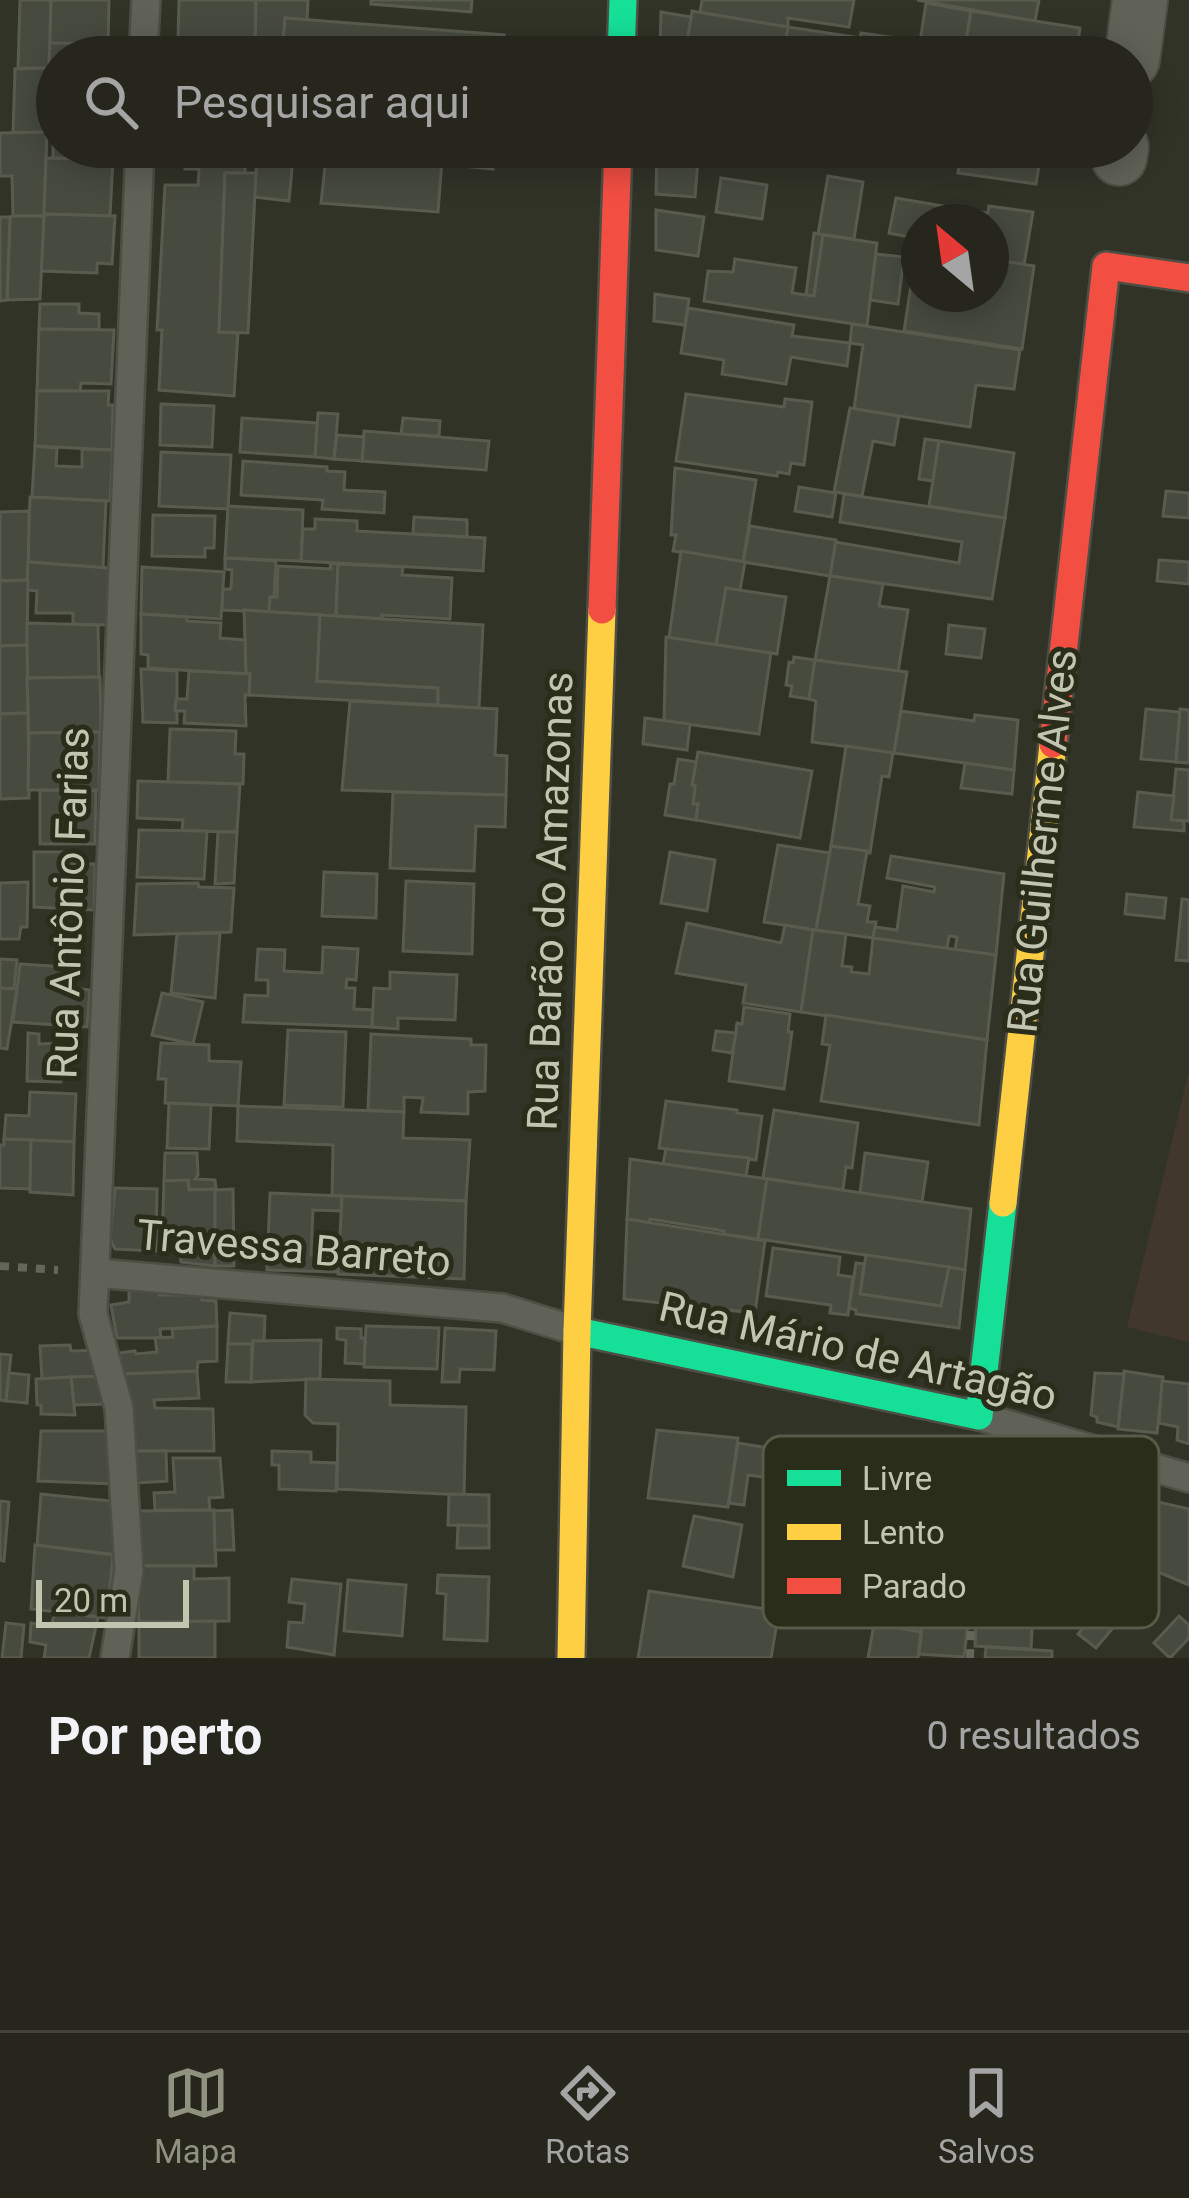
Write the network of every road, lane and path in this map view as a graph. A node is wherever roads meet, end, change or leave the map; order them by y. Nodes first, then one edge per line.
1 (146, 0) edge
2 (623, 0) edge
3 (1140, 0) edge
4 (144, 36) edge
5 (622, 36) edge
6 (1135, 36) edge
7 (139, 168) edge
8 (617, 168) edge
9 (1189, 278) edge
10 (0, 1266) edge
11 (96, 1273) junction
12 (577, 1331) junction
13 (979, 1416) junction
14 (1020, 1427) junction
15 (1019, 1436) edge
16 (1050, 1436) edge
17 (1159, 1469) edge
18 (1189, 1478) edge
19 (970, 1628) edge
20 (115, 1658) edge
21 (571, 1658) edge
22 (970, 1658) edge

1 - 4 lane
2 - 5 street
3 - 6 street
7 - 11 lane, Rua Antônio Farias
8 - 12 street, Rua Barão do Amazonas
9 - 13 street, Rua Guilherme Alves
10 - 11 path, Travessa Barreto
11 - 12 lane, Travessa Barreto
11 - 20 lane, Rua Antônio Farias
12 - 13 street, Rua Mário de Artagão
12 - 21 street, Rua Barão do Amazonas
13 - 14 lane, Rua Mário de Artagão
14 - 15 path
14 - 16 lane, Rua Mário de Artagão
17 - 18 lane, Rua Mário de Artagão
19 - 22 path

